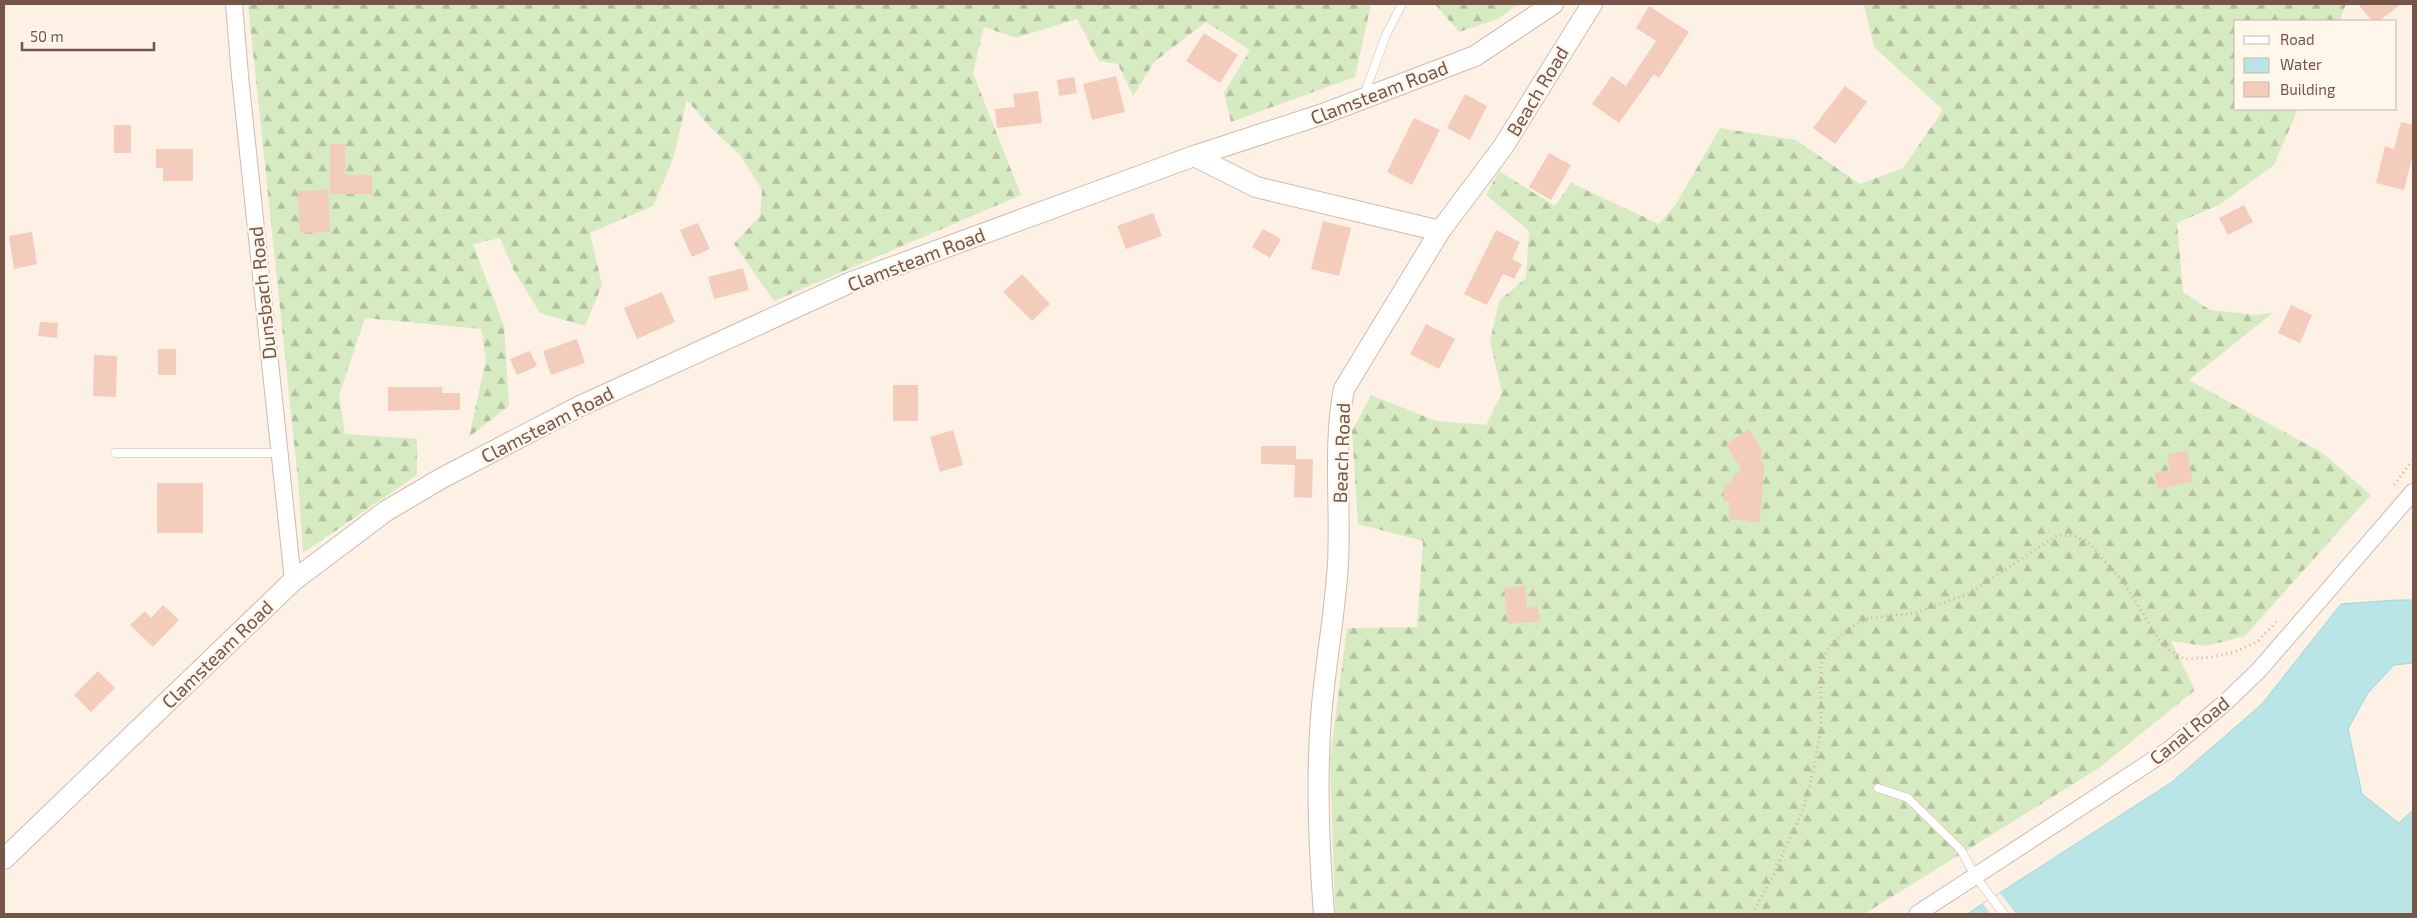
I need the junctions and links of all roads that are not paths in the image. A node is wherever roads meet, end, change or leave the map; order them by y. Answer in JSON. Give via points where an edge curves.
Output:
{"nodes":[{"id":1,"x":234,"y":4,"type":"edge"},
{"id":2,"x":1402,"y":4,"type":"edge"},
{"id":3,"x":1553,"y":4,"type":"edge"},
{"id":4,"x":1592,"y":4,"type":"edge"},
{"id":5,"x":1362,"y":99,"type":"junction"},
{"id":6,"x":1194,"y":156,"type":"junction"},
{"id":7,"x":1440,"y":231,"type":"junction"},
{"id":8,"x":279,"y":453,"type":"junction"},
{"id":9,"x":116,"y":454,"type":"dead end"},
{"id":10,"x":2413,"y":492,"type":"edge"},
{"id":11,"x":293,"y":581,"type":"junction"},
{"id":12,"x":1878,"y":788,"type":"dead end"},
{"id":13,"x":4,"y":859,"type":"edge"},
{"id":14,"x":1975,"y":876,"type":"junction"},
{"id":15,"x":1324,"y":914,"type":"edge"},
{"id":16,"x":1917,"y":914,"type":"edge"},
{"id":17,"x":2004,"y":914,"type":"edge"}],
"edges":[{"from":1,"to":8,"type":"street","name":"Dunsbach Road"},
{"from":2,"to":5,"type":"lane","via":[[1386,35]]},
{"from":3,"to":5,"type":"street","name":"Clamsteam Road","via":[[1475,56]]},
{"from":4,"to":7,"type":"street","name":"Beach Road","via":[[1503,148]]},
{"from":5,"to":6,"type":"street","name":"Clamsteam Road"},
{"from":6,"to":7,"type":"street","via":[[1256,187]]},
{"from":6,"to":11,"type":"street","name":"Clamsteam Road","via":[[849,283],[578,406],[442,478],[386,512]]},
{"from":7,"to":15,"type":"street","name":"Beach Road","via":[[1344,389],[1340,410],[1340,532],[1336,598],[1321,717],[1319,848]]},
{"from":8,"to":9,"type":"lane"},
{"from":8,"to":11,"type":"street","name":"Dunsbach Road"},
{"from":10,"to":14,"type":"street","name":"Canal Road","via":[[2260,669],[2227,701],[2170,750]]},
{"from":11,"to":13,"type":"street","name":"Clamsteam Road"},
{"from":12,"to":14,"type":"lane","via":[[1908,798],[1961,850]]},
{"from":14,"to":16,"type":"street","name":"Canal Road"},
{"from":14,"to":17,"type":"lane"}]}
